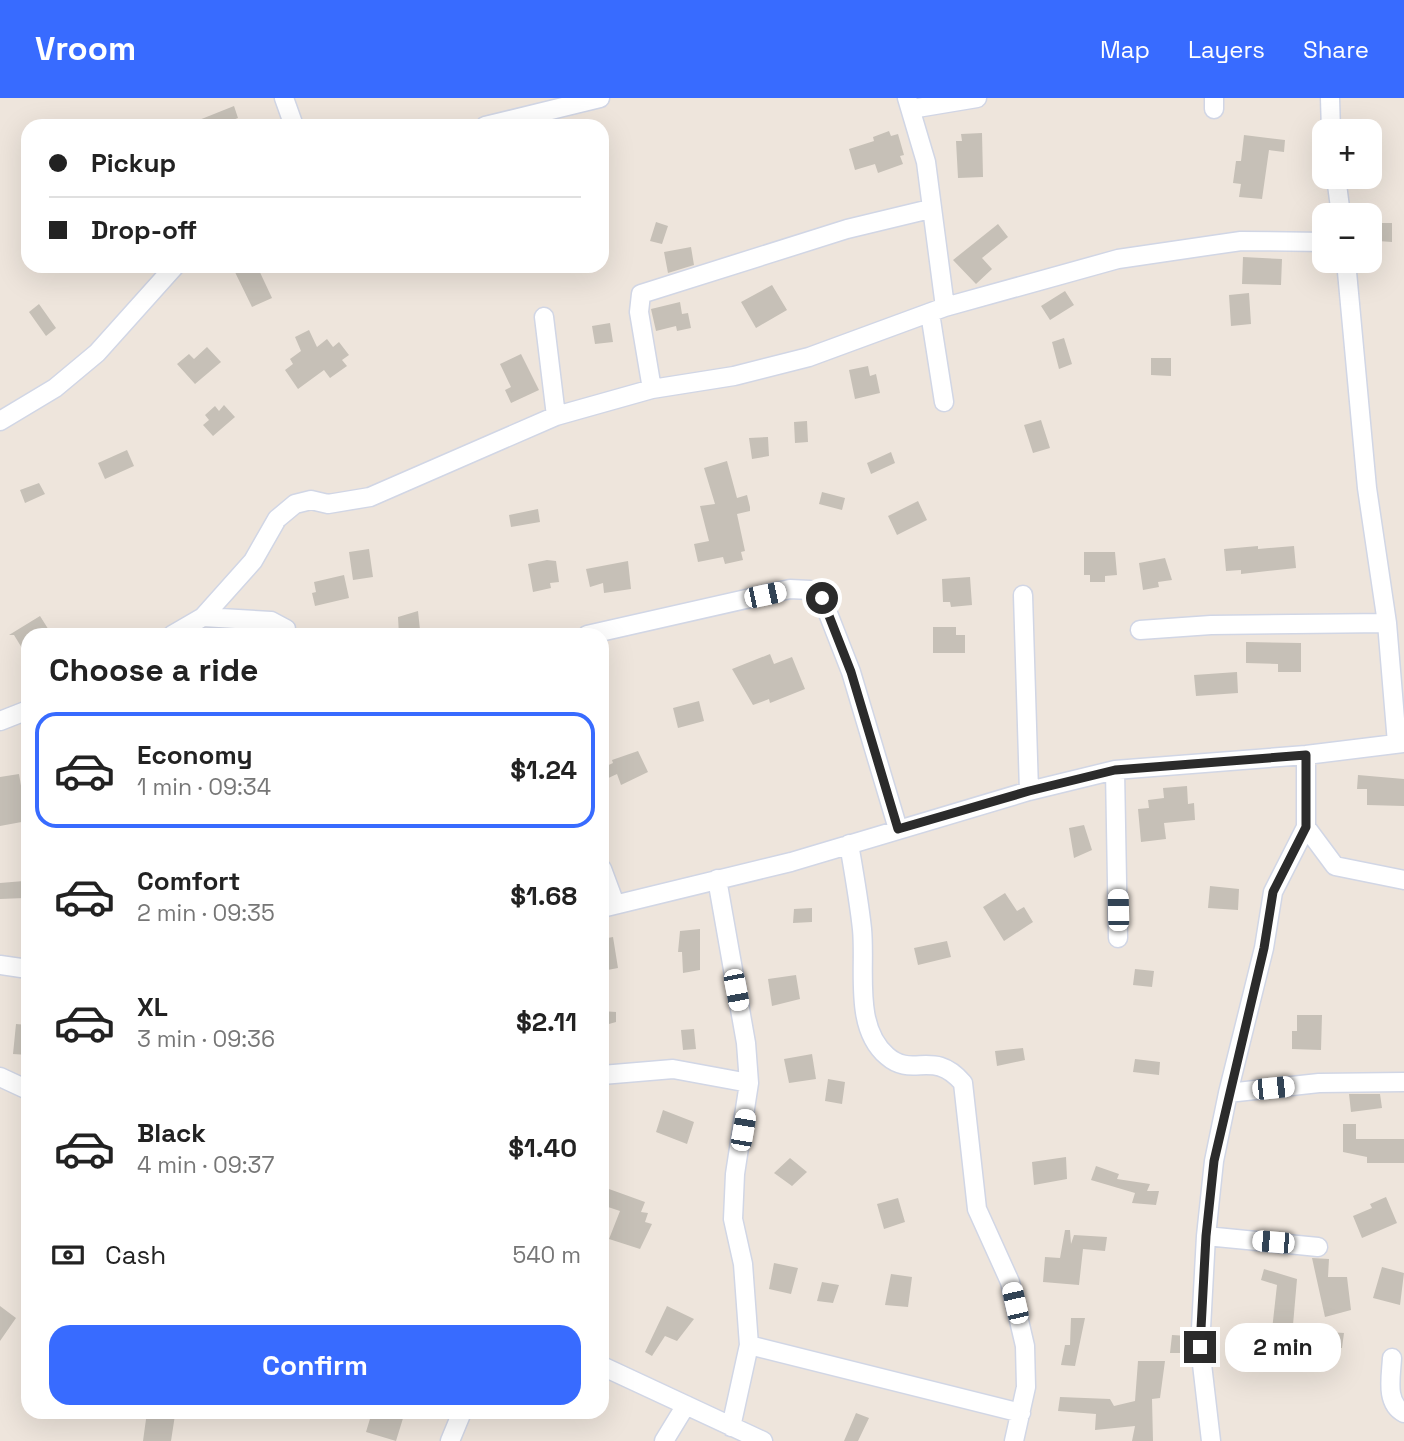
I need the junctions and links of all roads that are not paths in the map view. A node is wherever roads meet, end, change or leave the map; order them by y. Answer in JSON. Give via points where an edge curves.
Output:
{"nodes":[{"id":1,"x":284,"y":98,"type":"edge"},
{"id":2,"x":600,"y":98,"type":"edge"},
{"id":3,"x":977,"y":98,"type":"edge"},
{"id":4,"x":1330,"y":98,"type":"edge"},
{"id":5,"x":909,"y":103,"type":"edge"},
{"id":6,"x":292,"y":119,"type":"edge"},
{"id":7,"x":514,"y":119,"type":"edge"},
{"id":8,"x":1331,"y":119,"type":"edge"},
{"id":9,"x":930,"y":209,"type":"junction"},
{"id":10,"x":1312,"y":242,"type":"edge"},
{"id":11,"x":169,"y":273,"type":"edge"},
{"id":12,"x":1347,"y":273,"type":"edge"},
{"id":13,"x":937,"y":310,"type":"junction"},
{"id":14,"x":544,"y":317,"type":"dead end"},
{"id":15,"x":652,"y":389,"type":"junction"},
{"id":16,"x":944,"y":402,"type":"dead end"},
{"id":17,"x":556,"y":416,"type":"junction"},
{"id":18,"x":0,"y":421,"type":"edge"},
{"id":19,"x":1023,"y":595,"type":"dead end"},
{"id":20,"x":203,"y":617,"type":"junction"},
{"id":21,"x":1387,"y":623,"type":"junction"},
{"id":22,"x":184,"y":628,"type":"edge"},
{"id":23,"x":284,"y":628,"type":"edge"},
{"id":24,"x":609,"y":630,"type":"edge"},
{"id":25,"x":1140,"y":630,"type":"dead end"},
{"id":26,"x":21,"y":713,"type":"edge"},
{"id":27,"x":0,"y":721,"type":"edge"},
{"id":28,"x":1400,"y":743,"type":"edge"},
{"id":29,"x":1306,"y":755,"type":"junction"},
{"id":30,"x":1115,"y":770,"type":"junction"},
{"id":31,"x":1029,"y":791,"type":"junction"},
{"id":32,"x":1306,"y":827,"type":"junction"},
{"id":33,"x":898,"y":829,"type":"junction"},
{"id":34,"x":849,"y":844,"type":"junction"},
{"id":35,"x":717,"y":880,"type":"junction"},
{"id":36,"x":1404,"y":880,"type":"edge"},
{"id":37,"x":609,"y":906,"type":"edge"},
{"id":38,"x":1118,"y":937,"type":"dead end"},
{"id":39,"x":0,"y":965,"type":"edge"},
{"id":40,"x":21,"y":968,"type":"edge"},
{"id":41,"x":609,"y":1074,"type":"edge"},
{"id":42,"x":0,"y":1077,"type":"edge"},
{"id":43,"x":1404,"y":1082,"type":"edge"},
{"id":44,"x":750,"y":1083,"type":"junction"},
{"id":45,"x":21,"y":1087,"type":"edge"},
{"id":46,"x":1228,"y":1093,"type":"junction"},
{"id":47,"x":1206,"y":1236,"type":"junction"},
{"id":48,"x":1318,"y":1247,"type":"dead end"},
{"id":49,"x":749,"y":1345,"type":"junction"},
{"id":50,"x":1392,"y":1358,"type":"dead end"},
{"id":51,"x":609,"y":1369,"type":"edge"},
{"id":52,"x":686,"y":1405,"type":"junction"},
{"id":53,"x":1021,"y":1413,"type":"junction"},
{"id":54,"x":1404,"y":1413,"type":"edge"},
{"id":55,"x":459,"y":1419,"type":"edge"},
{"id":56,"x":731,"y":1427,"type":"junction"},
{"id":57,"x":450,"y":1441,"type":"edge"},
{"id":58,"x":664,"y":1441,"type":"edge"},
{"id":59,"x":763,"y":1441,"type":"edge"},
{"id":60,"x":1014,"y":1441,"type":"edge"},
{"id":61,"x":1211,"y":1441,"type":"edge"}],
"edges":[{"from":1,"to":6,"type":"street"},
{"from":2,"to":7,"type":"street"},
{"from":3,"to":5,"type":"street"},
{"from":4,"to":8,"type":"street"},
{"from":5,"to":9,"type":"street","via":[[926,162]]},
{"from":9,"to":13,"type":"street"},
{"from":9,"to":15,"type":"street","via":[[847,229],[640,294]]},
{"from":10,"to":13,"type":"street","via":[[1241,241],[1118,260]]},
{"from":11,"to":18,"type":"street","via":[[97,353],[55,388]]},
{"from":12,"to":21,"type":"street","via":[[1367,488]]},
{"from":13,"to":15,"type":"street","via":[[809,357],[734,376]]},
{"from":13,"to":16,"type":"street"},
{"from":14,"to":17,"type":"street"},
{"from":15,"to":17,"type":"street"},
{"from":17,"to":20,"type":"street","via":[[370,498],[295,504],[277,519],[253,561]]},
{"from":19,"to":31,"type":"street"},
{"from":20,"to":22,"type":"street"},
{"from":20,"to":23,"type":"street","via":[[271,621]]},
{"from":21,"to":25,"type":"street"},
{"from":21,"to":28,"type":"street"},
{"from":24,"to":33,"type":"street","via":[[790,589],[810,590],[822,598],[851,672]]},
{"from":26,"to":27,"type":"street"},
{"from":28,"to":29,"type":"street"},
{"from":29,"to":30,"type":"street"},
{"from":29,"to":32,"type":"street"},
{"from":30,"to":31,"type":"street"},
{"from":30,"to":38,"type":"street"},
{"from":31,"to":33,"type":"street"},
{"from":32,"to":36,"type":"street","via":[[1335,866]]},
{"from":32,"to":46,"type":"street","via":[[1273,892]]},
{"from":33,"to":34,"type":"street"},
{"from":34,"to":35,"type":"street"},
{"from":34,"to":53,"type":"street","via":[[862,931],[866,1016],[876,1046],[890,1059],[908,1066],[940,1064],[962,1083],[977,1209],[1010,1282],[1026,1346]]},
{"from":35,"to":37,"type":"street"},
{"from":35,"to":44,"type":"street"},
{"from":39,"to":40,"type":"street"},
{"from":41,"to":44,"type":"street","via":[[673,1069]]},
{"from":42,"to":45,"type":"street"},
{"from":43,"to":46,"type":"street","via":[[1319,1083]]},
{"from":44,"to":49,"type":"street","via":[[735,1174],[733,1219],[743,1264]]},
{"from":46,"to":47,"type":"street"},
{"from":47,"to":48,"type":"street"},
{"from":47,"to":61,"type":"street","via":[[1200,1347]]},
{"from":49,"to":53,"type":"street"},
{"from":49,"to":56,"type":"street"},
{"from":50,"to":54,"type":"street","via":[[1391,1398]]},
{"from":51,"to":52,"type":"street"},
{"from":52,"to":56,"type":"street"},
{"from":52,"to":58,"type":"street"},
{"from":53,"to":60,"type":"street"},
{"from":55,"to":57,"type":"street"},
{"from":56,"to":59,"type":"street"}]}
